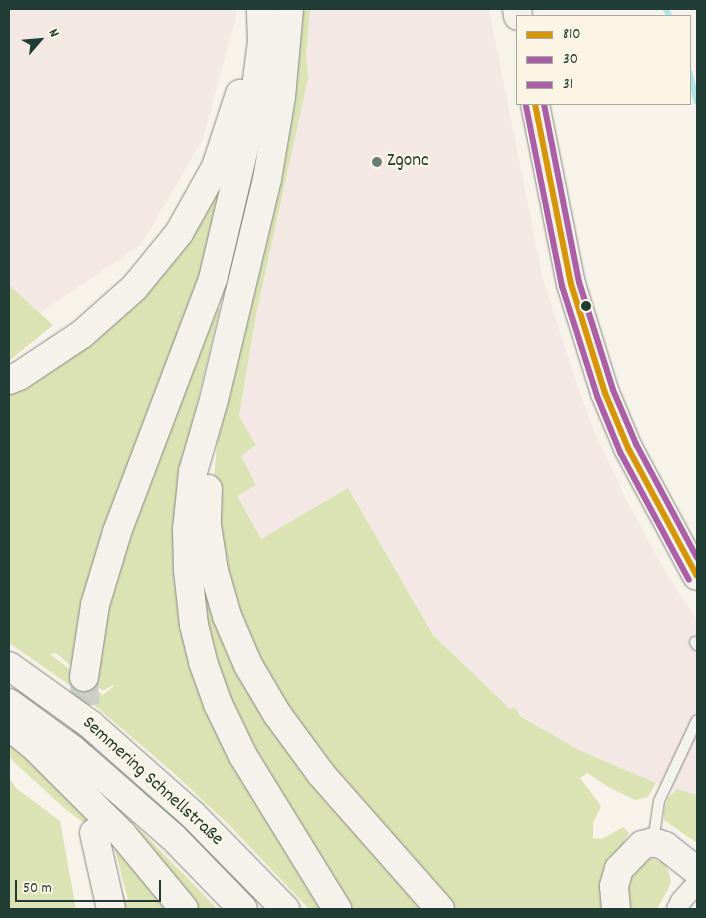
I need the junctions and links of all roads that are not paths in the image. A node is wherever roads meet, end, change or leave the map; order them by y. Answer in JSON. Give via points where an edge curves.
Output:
{"nodes":[{"id":1,"x":257,"y":9,"type":"edge"},
{"id":2,"x":261,"y":9,"type":"edge"},
{"id":3,"x":289,"y":9,"type":"edge"},
{"id":4,"x":535,"y":105,"type":"edge"},
{"id":5,"x":9,"y":380,"type":"edge"},
{"id":6,"x":214,"y":400,"type":"junction"},
{"id":7,"x":697,"y":576,"type":"edge"},
{"id":8,"x":9,"y":666,"type":"edge"},
{"id":9,"x":84,"y":677,"type":"tunnel mouth"},
{"id":10,"x":9,"y":703,"type":"edge"},
{"id":11,"x":697,"y":720,"type":"edge"},
{"id":12,"x":9,"y":726,"type":"edge"},
{"id":13,"x":94,"y":833,"type":"dead end"},
{"id":14,"x":653,"y":842,"type":"junction"},
{"id":15,"x":697,"y":871,"type":"edge"},
{"id":16,"x":697,"y":883,"type":"edge"},
{"id":17,"x":111,"y":909,"type":"edge"},
{"id":18,"x":184,"y":909,"type":"edge"},
{"id":19,"x":242,"y":909,"type":"edge"},
{"id":20,"x":285,"y":909,"type":"edge"},
{"id":21,"x":337,"y":909,"type":"edge"},
{"id":22,"x":440,"y":909,"type":"edge"},
{"id":23,"x":616,"y":909,"type":"edge"},
{"id":24,"x":677,"y":909,"type":"edge"}],
"edges":[{"from":1,"to":5,"type":"main road","via":[[238,106],[216,167],[179,233],[134,288],[82,334]]},
{"from":2,"to":9,"type":"main road","via":[[262,42],[253,110],[213,279],[117,532],[95,605]]},
{"from":3,"to":6,"type":"main road","via":[[281,97],[267,179]]},
{"from":4,"to":7,"type":"main road","via":[[571,284],[605,393],[628,448]]},
{"from":6,"to":21,"type":"main road","via":[[193,472],[188,570],[194,625],[218,704],[243,756]]},
{"from":6,"to":22,"type":"main road","via":[[207,525],[214,571],[227,616],[248,664],[277,714],[322,774]]},
{"from":8,"to":20,"type":"main road","name":"Semmering Schnellstraße","via":[[90,725],[193,815]]},
{"from":10,"to":19,"type":"main road","name":"Semmering Schnellstraße","via":[[72,750],[173,837]]},
{"from":11,"to":14,"type":"lane","via":[[659,801]]},
{"from":12,"to":18,"type":"main road","via":[[122,834]]},
{"from":13,"to":17,"type":"main road"},
{"from":14,"to":15,"type":"main road","via":[[665,846]]},
{"from":14,"to":23,"type":"main road","via":[[642,845],[619,869],[614,886]]},
{"from":16,"to":24,"type":"street"}]}
